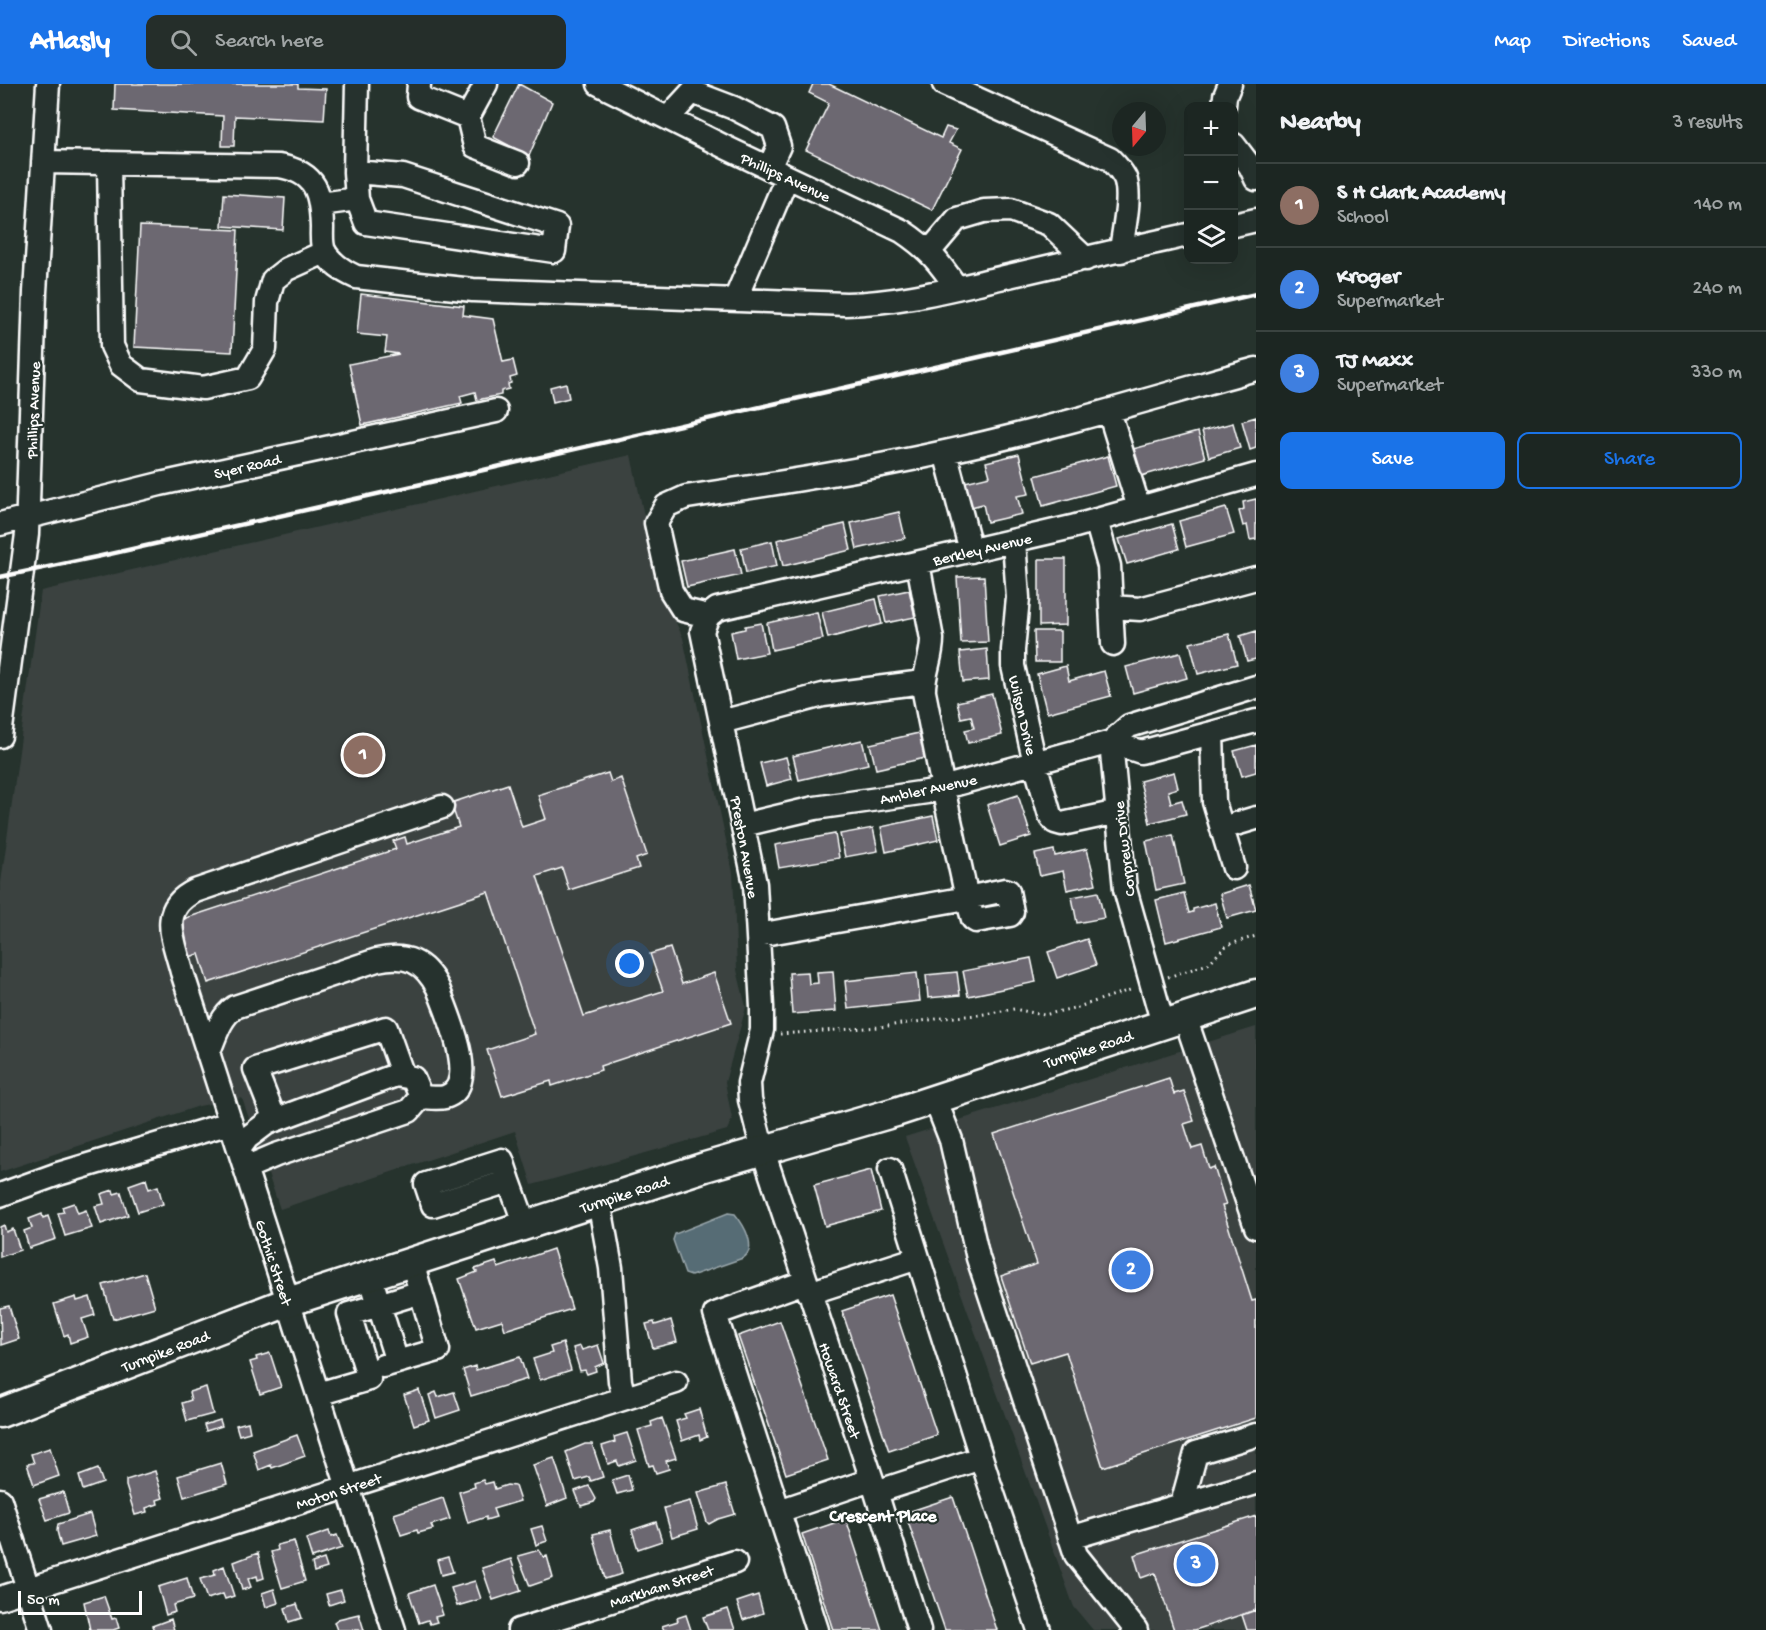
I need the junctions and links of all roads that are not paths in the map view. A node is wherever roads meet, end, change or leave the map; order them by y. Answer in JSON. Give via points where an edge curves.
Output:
{"nodes":[{"id":1,"x":48,"y":84,"type":"edge"},
{"id":2,"x":357,"y":84,"type":"edge"},
{"id":3,"x":419,"y":84,"type":"edge"},
{"id":4,"x":486,"y":84,"type":"edge"},
{"id":5,"x":599,"y":84,"type":"edge"},
{"id":6,"x":944,"y":84,"type":"edge"},
{"id":7,"x":1230,"y":84,"type":"edge"},
{"id":8,"x":1224,"y":102,"type":"edge"},
{"id":9,"x":468,"y":117,"type":"junction"},
{"id":10,"x":668,"y":118,"type":"junction"},
{"id":11,"x":1238,"y":152,"type":"edge"},
{"id":12,"x":43,"y":162,"type":"junction"},
{"id":13,"x":109,"y":163,"type":"junction"},
{"id":14,"x":518,"y":163,"type":"dead end"},
{"id":15,"x":355,"y":172,"type":"junction"},
{"id":16,"x":778,"y":172,"type":"junction"},
{"id":17,"x":1256,"y":179,"type":"edge"},
{"id":18,"x":357,"y":200,"type":"junction"},
{"id":19,"x":321,"y":204,"type":"junction"},
{"id":20,"x":1256,"y":220,"type":"edge"},
{"id":21,"x":1238,"y":224,"type":"edge"},
{"id":22,"x":1184,"y":236,"type":"edge"},
{"id":23,"x":1121,"y":251,"type":"junction"},
{"id":24,"x":325,"y":252,"type":"junction"},
{"id":25,"x":929,"y":252,"type":"junction"},
{"id":26,"x":1086,"y":259,"type":"junction"},
{"id":27,"x":957,"y":288,"type":"junction"},
{"id":28,"x":735,"y":300,"type":"junction"},
{"id":29,"x":1256,"y":369,"type":"edge"},
{"id":30,"x":496,"y":411,"type":"dead end"},
{"id":31,"x":1109,"y":411,"type":"junction"},
{"id":32,"x":945,"y":452,"type":"junction"},
{"id":33,"x":1256,"y":475,"type":"edge"},
{"id":34,"x":1139,"y":508,"type":"junction"},
{"id":35,"x":28,"y":517,"type":"junction"},
{"id":36,"x":1096,"y":520,"type":"junction"},
{"id":37,"x":0,"y":524,"type":"edge"},
{"id":38,"x":1014,"y":540,"type":"junction"},
{"id":39,"x":971,"y":550,"type":"junction"},
{"id":40,"x":918,"y":563,"type":"junction"},
{"id":41,"x":1256,"y":578,"type":"edge"},
{"id":42,"x":1111,"y":607,"type":"junction"},
{"id":43,"x":708,"y":616,"type":"junction"},
{"id":44,"x":1113,"y":644,"type":"dead end"},
{"id":45,"x":923,"y":682,"type":"junction"},
{"id":46,"x":1256,"y":687,"type":"edge"},
{"id":47,"x":3,"y":695,"type":"edge"},
{"id":48,"x":1256,"y":721,"type":"edge"},
{"id":49,"x":721,"y":722,"type":"junction"},
{"id":50,"x":1212,"y":733,"type":"junction"},
{"id":51,"x":0,"y":735,"type":"edge"},
{"id":52,"x":1111,"y":742,"type":"junction"},
{"id":53,"x":1035,"y":763,"type":"junction"},
{"id":54,"x":942,"y":788,"type":"junction"},
{"id":55,"x":442,"y":807,"type":"dead end"},
{"id":56,"x":1118,"y":812,"type":"junction"},
{"id":57,"x":1256,"y":818,"type":"edge"},
{"id":58,"x":743,"y":825,"type":"junction"},
{"id":59,"x":1222,"y":828,"type":"junction"},
{"id":60,"x":1234,"y":868,"type":"dead end"},
{"id":61,"x":758,"y":934,"type":"junction"},
{"id":62,"x":1256,"y":994,"type":"edge"},
{"id":63,"x":1174,"y":1020,"type":"junction"},
{"id":64,"x":208,"y":1054,"type":"junction"},
{"id":65,"x":402,"y":1076,"type":"junction"},
{"id":66,"x":421,"y":1097,"type":"junction"},
{"id":67,"x":935,"y":1099,"type":"junction"},
{"id":68,"x":275,"y":1120,"type":"junction"},
{"id":69,"x":230,"y":1123,"type":"junction"},
{"id":70,"x":763,"y":1151,"type":"junction"},
{"id":71,"x":242,"y":1158,"type":"junction"},
{"id":72,"x":890,"y":1169,"type":"dead end"},
{"id":73,"x":509,"y":1181,"type":"dead end"},
{"id":74,"x":0,"y":1196,"type":"edge"},
{"id":75,"x":599,"y":1201,"type":"junction"},
{"id":76,"x":525,"y":1225,"type":"junction"},
{"id":77,"x":1256,"y":1227,"type":"edge"},
{"id":78,"x":918,"y":1258,"type":"junction"},
{"id":79,"x":412,"y":1262,"type":"junction"},
{"id":80,"x":370,"y":1275,"type":"junction"},
{"id":81,"x":807,"y":1287,"type":"junction"},
{"id":82,"x":421,"y":1292,"type":"junction"},
{"id":83,"x":288,"y":1302,"type":"junction"},
{"id":84,"x":379,"y":1305,"type":"junction"},
{"id":85,"x":397,"y":1362,"type":"junction"},
{"id":86,"x":367,"y":1371,"type":"junction"},
{"id":87,"x":676,"y":1382,"type":"dead end"},
{"id":88,"x":318,"y":1394,"type":"junction"},
{"id":89,"x":624,"y":1398,"type":"junction"},
{"id":90,"x":0,"y":1413,"type":"edge"},
{"id":91,"x":1256,"y":1435,"type":"edge"},
{"id":92,"x":981,"y":1458,"type":"junction"},
{"id":93,"x":1256,"y":1483,"type":"edge"},
{"id":94,"x":348,"y":1486,"type":"junction"},
{"id":95,"x":874,"y":1486,"type":"junction"},
{"id":96,"x":0,"y":1500,"type":"edge"},
{"id":97,"x":1182,"y":1504,"type":"junction"},
{"id":98,"x":779,"y":1511,"type":"junction"},
{"id":99,"x":1070,"y":1538,"type":"junction"},
{"id":100,"x":735,"y":1562,"type":"dead end"},
{"id":101,"x":28,"y":1589,"type":"junction"},
{"id":102,"x":0,"y":1598,"type":"edge"},
{"id":103,"x":41,"y":1630,"type":"edge"},
{"id":104,"x":394,"y":1630,"type":"edge"},
{"id":105,"x":519,"y":1630,"type":"edge"},
{"id":106,"x":817,"y":1630,"type":"edge"},
{"id":107,"x":919,"y":1630,"type":"edge"},
{"id":108,"x":1039,"y":1630,"type":"edge"},
{"id":109,"x":1136,"y":1630,"type":"edge"}],
"edges":[{"from":1,"to":12,"type":"street","name":"Phillips Avenue"},
{"from":2,"to":15,"type":"street"},
{"from":3,"to":9,"type":"street","via":[[418,97]]},
{"from":4,"to":9,"type":"street"},
{"from":5,"to":10,"type":"street","name":"Phillips Avenue"},
{"from":6,"to":23,"type":"street","via":[[1110,159],[1119,168],[1128,193]]},
{"from":7,"to":8,"type":"street"},
{"from":9,"to":14,"type":"street","via":[[475,146]]},
{"from":10,"to":16,"type":"street","name":"Phillips Avenue"},
{"from":10,"to":16,"type":"street","via":[[692,92],[734,108],[773,128],[779,146]]},
{"from":11,"to":17,"type":"street"},
{"from":12,"to":13,"type":"street"},
{"from":12,"to":35,"type":"street","name":"Phillips Avenue"},
{"from":13,"to":19,"type":"street","via":[[289,168],[311,182]]},
{"from":13,"to":24,"type":"street","via":[[112,346],[122,365],[141,380],[203,388],[248,378],[265,349],[267,302],[273,280],[287,269]]},
{"from":15,"to":18,"type":"street"},
{"from":15,"to":18,"type":"street","via":[[403,176],[557,226],[554,251],[366,223]]},
{"from":16,"to":25,"type":"street","name":"Phillips Avenue","via":[[902,231]]},
{"from":16,"to":28,"type":"street"},
{"from":18,"to":19,"type":"street"},
{"from":19,"to":24,"type":"street"},
{"from":20,"to":21,"type":"street"},
{"from":22,"to":23,"type":"street"},
{"from":23,"to":26,"type":"street"},
{"from":24,"to":28,"type":"street","via":[[344,272],[356,277],[485,290]]},
{"from":25,"to":26,"type":"street","via":[[957,219],[984,211],[1011,210],[1048,224]]},
{"from":25,"to":27,"type":"street","name":"Phillips Avenue"},
{"from":26,"to":27,"type":"street"},
{"from":27,"to":28,"type":"street","via":[[873,304]]},
{"from":29,"to":31,"type":"street"},
{"from":30,"to":35,"type":"street","name":"Syer Road"},
{"from":31,"to":32,"type":"street"},
{"from":31,"to":34,"type":"street"},
{"from":32,"to":39,"type":"street"},
{"from":32,"to":43,"type":"street","via":[[842,473],[686,497],[666,506],[656,523],[671,591],[683,610]]},
{"from":33,"to":34,"type":"street","name":"Berkley Avenue"},
{"from":34,"to":36,"type":"street","name":"Berkley Avenue"},
{"from":35,"to":37,"type":"street","name":"Syer Road"},
{"from":35,"to":47,"type":"street","name":"Phillips Avenue"},
{"from":36,"to":38,"type":"street","name":"Berkley Avenue"},
{"from":36,"to":42,"type":"street","via":[[1109,566]]},
{"from":38,"to":39,"type":"street","name":"Berkley Avenue"},
{"from":38,"to":53,"type":"street","name":"Wilson Drive","via":[[1018,598],[1013,666]]},
{"from":39,"to":40,"type":"street","name":"Berkley Avenue"},
{"from":40,"to":43,"type":"street","name":"Berkley Avenue","via":[[717,609]]},
{"from":40,"to":45,"type":"street","via":[[932,639]]},
{"from":41,"to":42,"type":"street","via":[[1140,609]]},
{"from":42,"to":44,"type":"street"},
{"from":43,"to":49,"type":"street","name":"Preston Avenue","via":[[702,631]]},
{"from":45,"to":49,"type":"street","via":[[823,695]]},
{"from":45,"to":54,"type":"street"},
{"from":46,"to":52,"type":"street","name":"Ambler Avenue","via":[[1129,726]]},
{"from":47,"to":51,"type":"street","name":"Phillips Avenue"},
{"from":48,"to":50,"type":"street"},
{"from":49,"to":58,"type":"street","name":"Preston Avenue"},
{"from":50,"to":52,"type":"street","via":[[1141,752]]},
{"from":50,"to":59,"type":"street","via":[[1214,802]]},
{"from":52,"to":53,"type":"street","name":"Ambler Avenue"},
{"from":52,"to":56,"type":"street","name":"Corprew Drive"},
{"from":53,"to":54,"type":"street","name":"Ambler Avenue"},
{"from":53,"to":56,"type":"street","name":"Wilson Drive","via":[[1055,822],[1062,824]]},
{"from":54,"to":58,"type":"street","name":"Ambler Avenue","via":[[816,808]]},
{"from":54,"to":61,"type":"street","via":[[967,898]]},
{"from":55,"to":64,"type":"street","name":"Gothic Street","via":[[184,896],[172,914],[171,926]]},
{"from":56,"to":63,"type":"street","name":"Corprew Drive","via":[[1125,889]]},
{"from":57,"to":59,"type":"street"},
{"from":58,"to":61,"type":"street","name":"Preston Avenue","via":[[755,884]]},
{"from":59,"to":60,"type":"street"},
{"from":61,"to":70,"type":"street","name":"Preston Avenue","via":[[762,1030],[749,1083]]},
{"from":62,"to":63,"type":"main road","name":"Turnpike Road"},
{"from":63,"to":67,"type":"main road","name":"Turnpike Road"},
{"from":63,"to":77,"type":"street","name":"Corprew Drive"},
{"from":64,"to":66,"type":"street","via":[[223,1019],[235,1007],[377,960],[407,958],[433,978],[462,1060],[460,1080],[453,1093],[442,1098]]},
{"from":64,"to":69,"type":"street","name":"Gothic Street"},
{"from":65,"to":66,"type":"street","via":[[413,1077]]},
{"from":65,"to":68,"type":"street"},
{"from":65,"to":68,"type":"street","via":[[386,1028],[255,1069]]},
{"from":66,"to":71,"type":"street","via":[[409,1111],[276,1155]]},
{"from":67,"to":70,"type":"main road","name":"Turnpike Road"},
{"from":67,"to":99,"type":"street","via":[[951,1140],[978,1258]]},
{"from":68,"to":71,"type":"street","via":[[247,1138]]},
{"from":69,"to":71,"type":"street","name":"Gothic Street"},
{"from":69,"to":74,"type":"street","via":[[58,1174]]},
{"from":70,"to":75,"type":"main road","name":"Turnpike Road"},
{"from":70,"to":81,"type":"street","name":"Howard Street"},
{"from":71,"to":83,"type":"street","name":"Gothic Street"},
{"from":72,"to":78,"type":"street"},
{"from":73,"to":76,"type":"street"},
{"from":75,"to":76,"type":"main road","name":"Turnpike Road"},
{"from":75,"to":89,"type":"street","via":[[611,1268]]},
{"from":76,"to":79,"type":"main road","name":"Turnpike Road"},
{"from":78,"to":81,"type":"street"},
{"from":78,"to":92,"type":"street"},
{"from":79,"to":80,"type":"main road","name":"Turnpike Road"},
{"from":79,"to":82,"type":"street"},
{"from":80,"to":83,"type":"main road","name":"Turnpike Road"},
{"from":80,"to":84,"type":"street"},
{"from":81,"to":95,"type":"street","name":"Howard Street"},
{"from":81,"to":98,"type":"street","via":[[715,1314]]},
{"from":82,"to":84,"type":"street"},
{"from":82,"to":85,"type":"street","via":[[438,1350]]},
{"from":83,"to":88,"type":"street","name":"Gothic Street"},
{"from":83,"to":90,"type":"main road","name":"Turnpike Road"},
{"from":84,"to":85,"type":"street"},
{"from":84,"to":86,"type":"street","via":[[349,1314]]},
{"from":85,"to":86,"type":"street"},
{"from":86,"to":88,"type":"street","via":[[369,1379]]},
{"from":87,"to":89,"type":"street","name":"Moton Street"},
{"from":88,"to":94,"type":"street","name":"Gothic Street"},
{"from":89,"to":94,"type":"street","name":"Moton Street"},
{"from":91,"to":97,"type":"street","via":[[1196,1453]]},
{"from":92,"to":95,"type":"street"},
{"from":92,"to":108,"type":"street"},
{"from":93,"to":97,"type":"street"},
{"from":94,"to":101,"type":"street","name":"Moton Street"},
{"from":94,"to":104,"type":"street","name":"Gothic Street"},
{"from":95,"to":98,"type":"street"},
{"from":95,"to":107,"type":"street","name":"Howard Street"},
{"from":96,"to":101,"type":"street"},
{"from":97,"to":99,"type":"street"},
{"from":98,"to":106,"type":"street"},
{"from":99,"to":109,"type":"street","via":[[1076,1556]]},
{"from":100,"to":105,"type":"street","name":"Markham Street"},
{"from":101,"to":102,"type":"street","name":"Moton Street"},
{"from":101,"to":103,"type":"street"}]}
